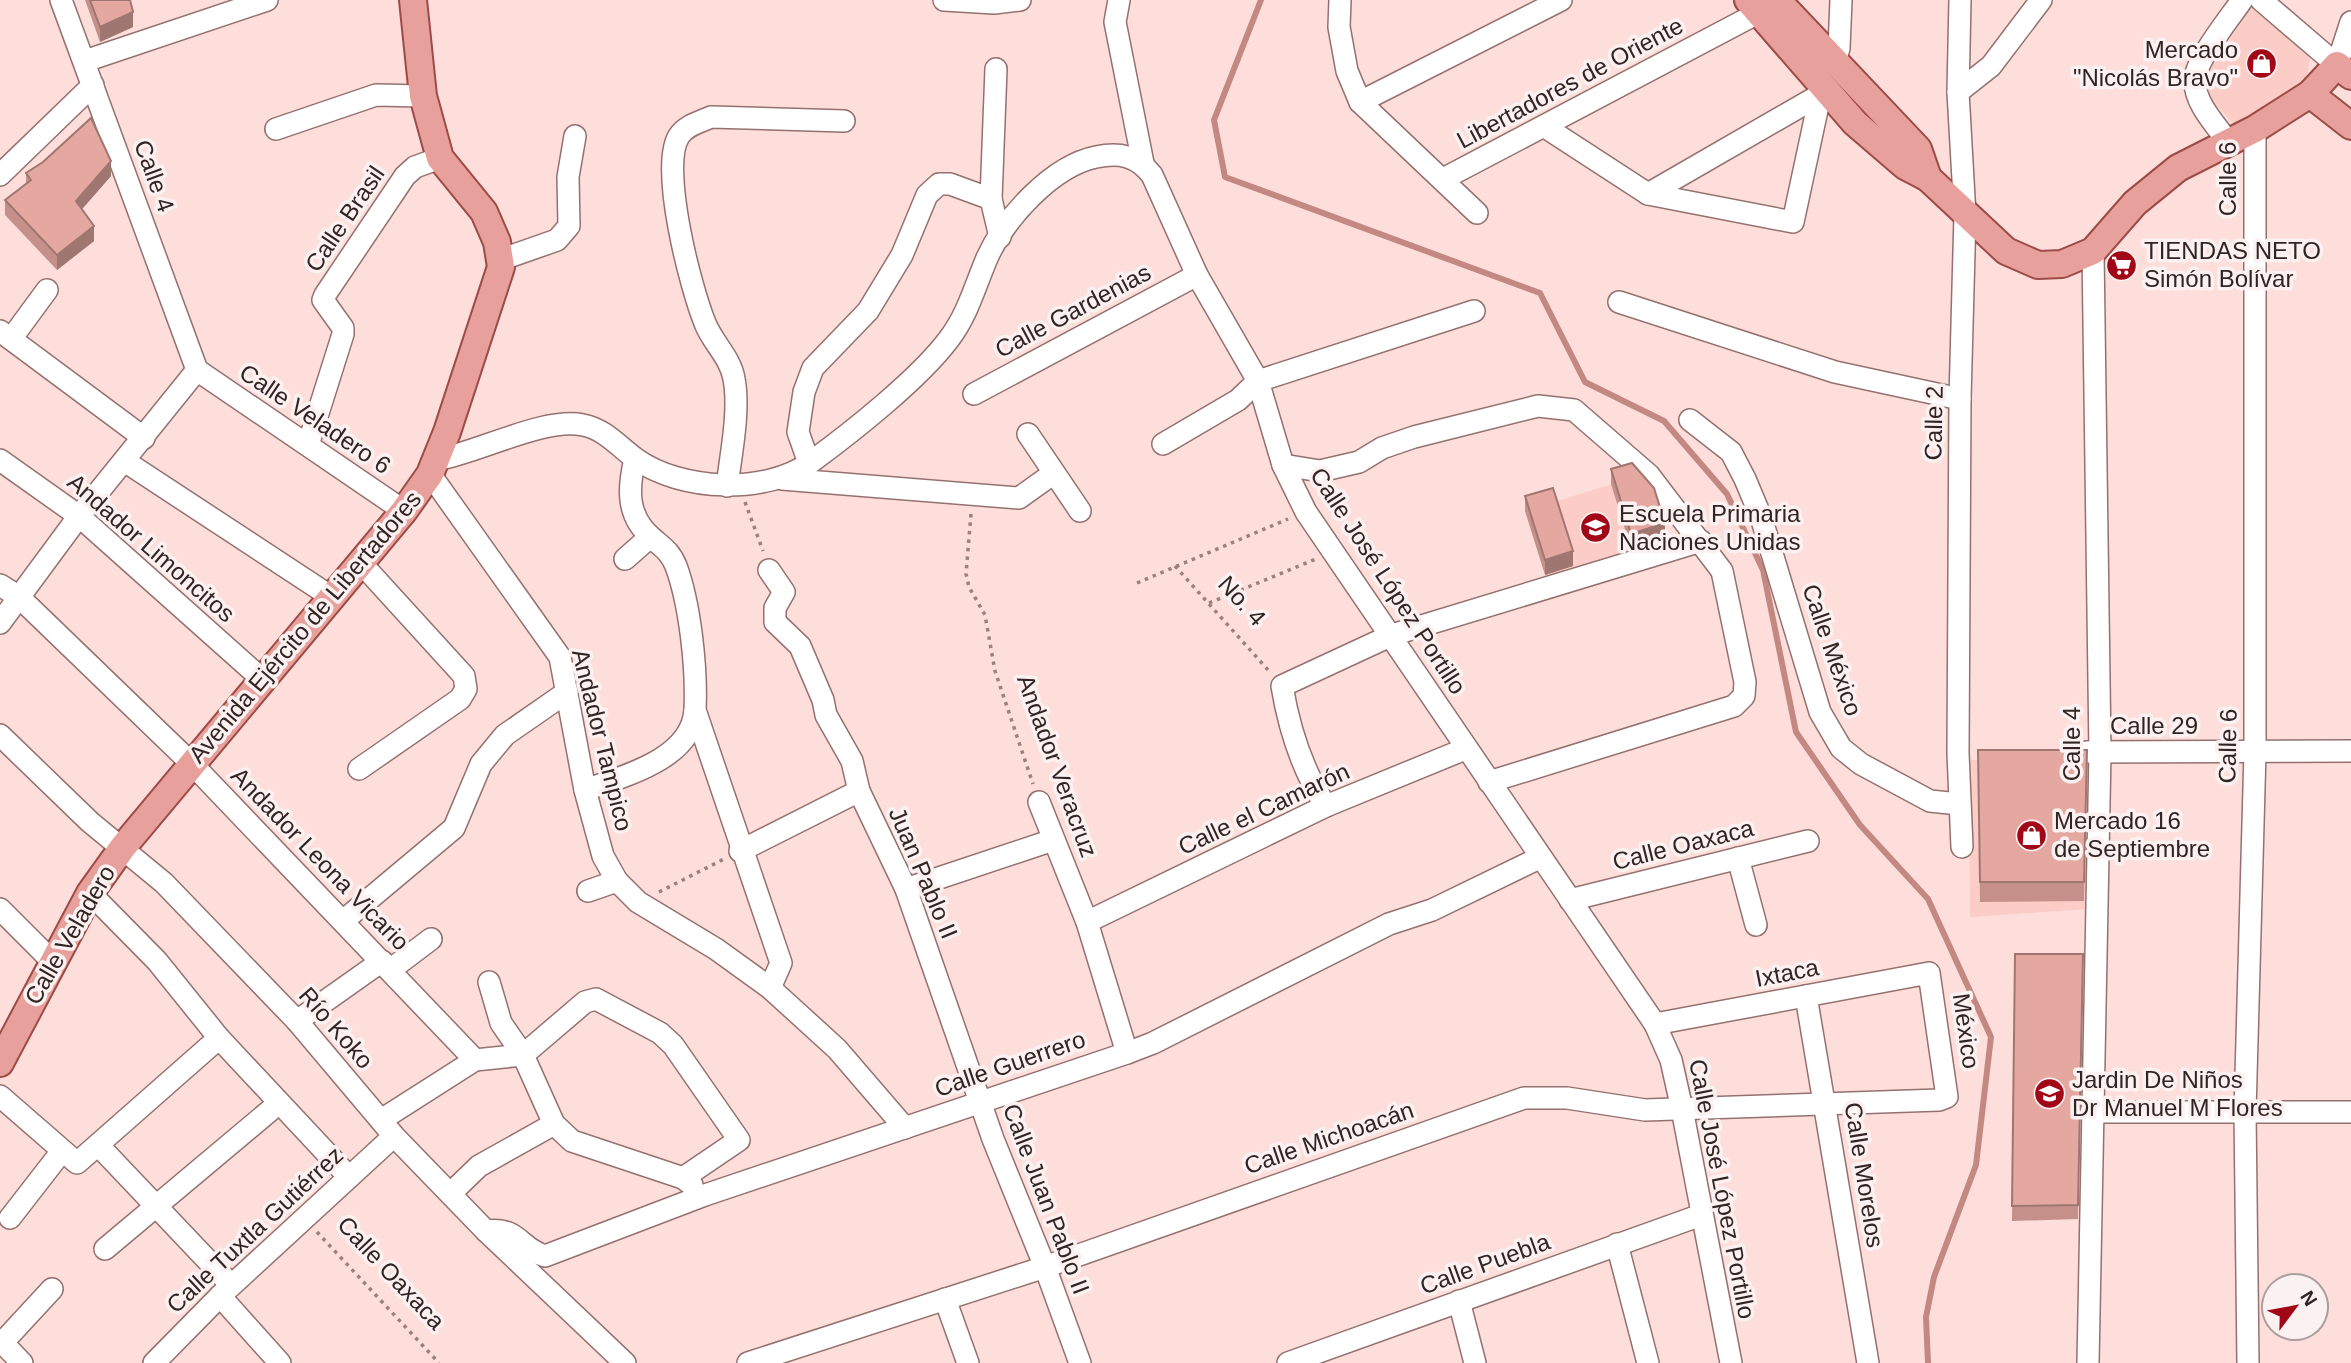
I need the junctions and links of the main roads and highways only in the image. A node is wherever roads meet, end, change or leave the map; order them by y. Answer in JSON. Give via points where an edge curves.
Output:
{"nodes":[{"id":1,"x":413,"y":0,"type":"edge"},
{"id":2,"x":1761,"y":4,"type":"edge"},
{"id":3,"x":2344,"y":70,"type":"edge"},
{"id":4,"x":2311,"y":94,"type":"junction"},
{"id":5,"x":2351,"y":126,"type":"edge"},
{"id":6,"x":1928,"y":178,"type":"junction"},
{"id":7,"x":123,"y":847,"type":"joint"},
{"id":8,"x":1,"y":1059,"type":"edge"}],
"edges":[{"from":1,"to":7,"type":"main road","name":"Avenida Ejército de Libertadores","via":[[423,96],[440,158],[484,212],[497,242],[501,267],[494,292],[433,467],[404,511]]},
{"from":2,"to":6,"type":"main road","via":[[1823,93],[1895,158]]},
{"from":2,"to":6,"type":"main road","via":[[1835,63],[1918,149]]},
{"from":3,"to":4,"type":"main road"},
{"from":4,"to":5,"type":"main road"},
{"from":4,"to":6,"type":"main road","via":[[2170,175],[2135,203],[2093,251],[2062,264],[2038,264],[2006,251]]},
{"from":7,"to":8,"type":"main road","name":"Calle Veladero","via":[[90,892]]}]}
